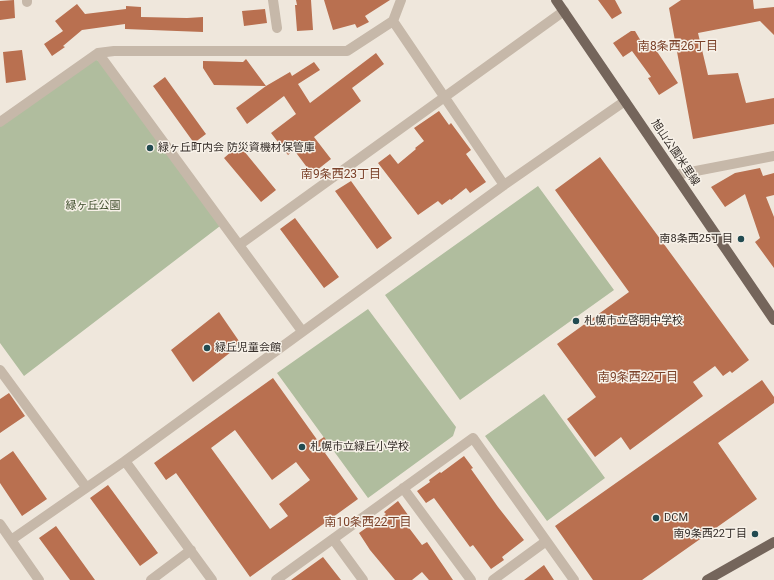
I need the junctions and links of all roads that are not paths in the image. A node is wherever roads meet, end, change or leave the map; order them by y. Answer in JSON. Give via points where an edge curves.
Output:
{"nodes":[{"id":1,"x":273,"y":0,"type":"edge"},
{"id":2,"x":391,"y":0,"type":"edge"},
{"id":3,"x":556,"y":0,"type":"edge"},
{"id":4,"x":399,"y":5,"type":"edge"},
{"id":5,"x":564,"y":11,"type":"junction"},
{"id":6,"x":393,"y":21,"type":"junction"},
{"id":7,"x":277,"y":28,"type":"dead end"},
{"id":8,"x":98,"y":52,"type":"junction"},
{"id":9,"x":444,"y":97,"type":"junction"},
{"id":10,"x":625,"y":101,"type":"junction"},
{"id":11,"x":0,"y":122,"type":"edge"},
{"id":12,"x":774,"y":156,"type":"edge"},
{"id":13,"x":675,"y":175,"type":"junction"},
{"id":14,"x":504,"y":185,"type":"junction"},
{"id":15,"x":239,"y":245,"type":"junction"},
{"id":16,"x":774,"y":320,"type":"edge"},
{"id":17,"x":302,"y":331,"type":"junction"},
{"id":18,"x":0,"y":370,"type":"edge"},
{"id":19,"x":124,"y":461,"type":"junction"},
{"id":20,"x":86,"y":487,"type":"junction"},
{"id":21,"x":403,"y":488,"type":"junction"},
{"id":22,"x":0,"y":524,"type":"edge"},
{"id":23,"x":333,"y":539,"type":"junction"},
{"id":24,"x":12,"y":540,"type":"junction"},
{"id":25,"x":545,"y":542,"type":"junction"},
{"id":26,"x":774,"y":542,"type":"edge"},
{"id":27,"x":191,"y":550,"type":"junction"},
{"id":28,"x":39,"y":580,"type":"edge"},
{"id":29,"x":151,"y":580,"type":"edge"},
{"id":30,"x":212,"y":580,"type":"edge"},
{"id":31,"x":276,"y":580,"type":"edge"},
{"id":32,"x":363,"y":580,"type":"edge"},
{"id":33,"x":471,"y":580,"type":"edge"},
{"id":34,"x":493,"y":580,"type":"edge"},
{"id":35,"x":574,"y":580,"type":"edge"},
{"id":36,"x":707,"y":580,"type":"edge"}],
"edges":[{"from":1,"to":7,"type":"street"},
{"from":2,"to":4,"type":"street"},
{"from":3,"to":5,"type":"main road","name":"旭山公園米里線"},
{"from":4,"to":6,"type":"street"},
{"from":5,"to":9,"type":"street"},
{"from":5,"to":10,"type":"main road","name":"旭山公園米里線"},
{"from":6,"to":8,"type":"street","via":[[347,52]]},
{"from":6,"to":9,"type":"street"},
{"from":8,"to":11,"type":"street"},
{"from":8,"to":15,"type":"street"},
{"from":9,"to":14,"type":"street"},
{"from":9,"to":15,"type":"street"},
{"from":10,"to":13,"type":"main road","name":"旭山公園米里線"},
{"from":10,"to":14,"type":"street"},
{"from":12,"to":13,"type":"street"},
{"from":13,"to":16,"type":"main road","name":"旭山公園米里線"},
{"from":14,"to":17,"type":"street"},
{"from":15,"to":17,"type":"street"},
{"from":17,"to":19,"type":"street"},
{"from":18,"to":20,"type":"street"},
{"from":19,"to":20,"type":"street"},
{"from":19,"to":27,"type":"street"},
{"from":20,"to":24,"type":"street"},
{"from":21,"to":23,"type":"street"},
{"from":21,"to":25,"type":"street","via":[[473,438]]},
{"from":21,"to":33,"type":"street"},
{"from":22,"to":24,"type":"street"},
{"from":23,"to":31,"type":"street"},
{"from":23,"to":32,"type":"street"},
{"from":24,"to":28,"type":"street"},
{"from":25,"to":34,"type":"street"},
{"from":25,"to":35,"type":"street"},
{"from":26,"to":36,"type":"main road"},
{"from":27,"to":29,"type":"street"},
{"from":27,"to":30,"type":"street"}]}
